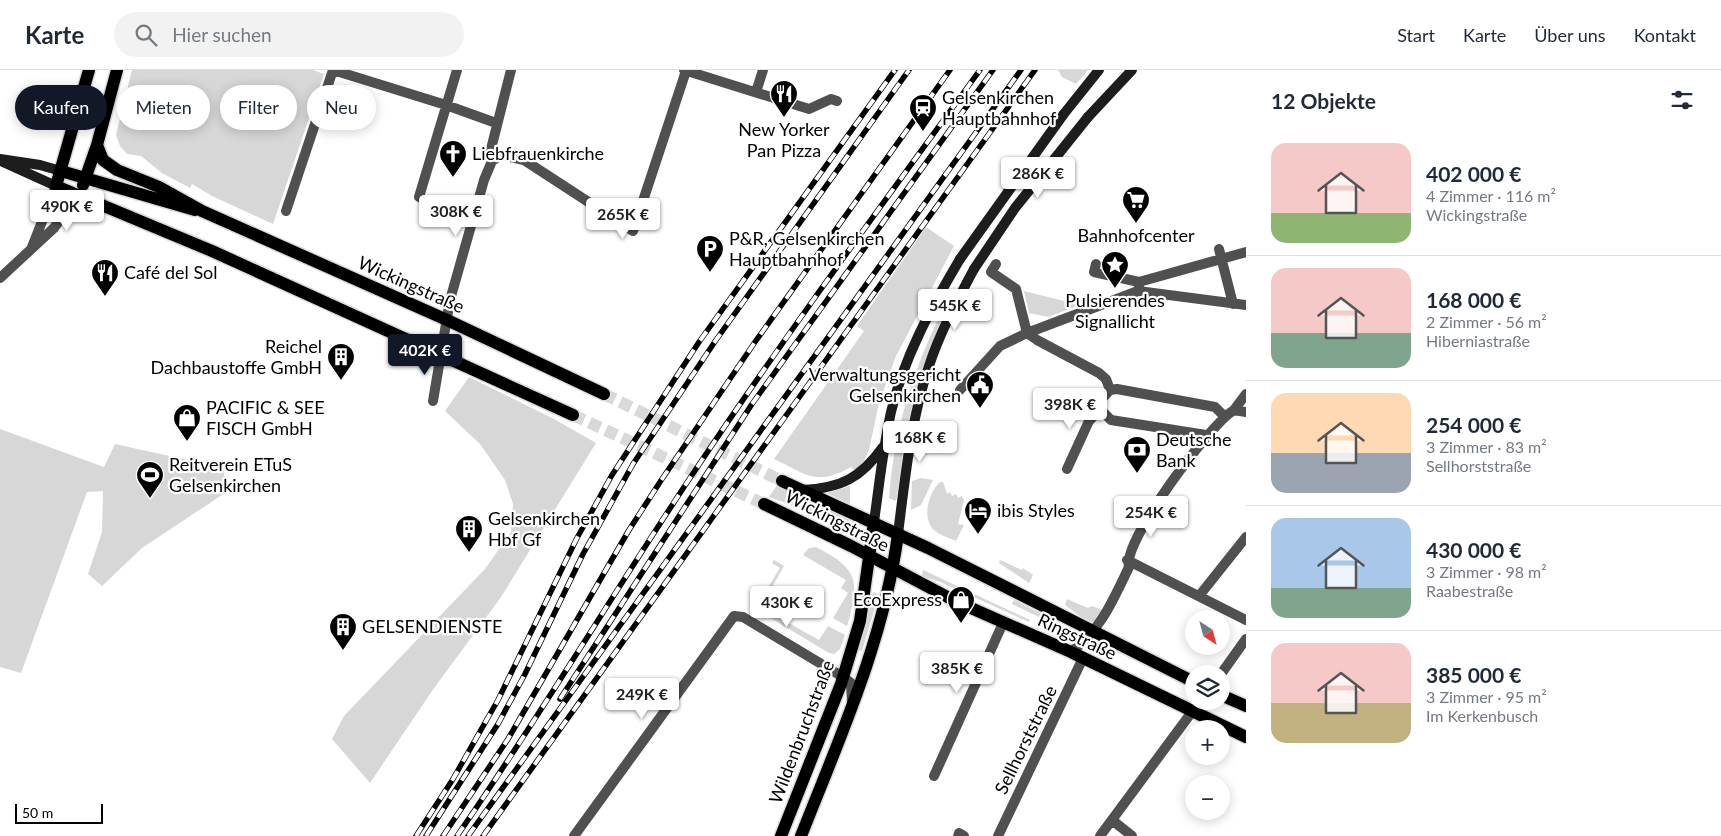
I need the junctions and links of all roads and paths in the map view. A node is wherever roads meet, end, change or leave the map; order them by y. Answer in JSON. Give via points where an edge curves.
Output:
{"nodes":[{"id":1,"x":89,"y":70,"type":"edge"},
{"id":2,"x":117,"y":70,"type":"edge"},
{"id":3,"x":333,"y":70,"type":"edge"},
{"id":4,"x":457,"y":70,"type":"edge"},
{"id":5,"x":511,"y":70,"type":"edge"},
{"id":6,"x":685,"y":70,"type":"edge"},
{"id":7,"x":763,"y":70,"type":"edge"},
{"id":8,"x":1100,"y":70,"type":"edge"},
{"id":9,"x":1132,"y":70,"type":"edge"},
{"id":10,"x":756,"y":92,"type":"junction"},
{"id":11,"x":837,"y":102,"type":"dead end"},
{"id":12,"x":446,"y":105,"type":"junction"},
{"id":13,"x":496,"y":123,"type":"junction"},
{"id":14,"x":97,"y":145,"type":"junction"},
{"id":15,"x":0,"y":160,"type":"edge"},
{"id":16,"x":492,"y":161,"type":"junction"},
{"id":17,"x":61,"y":171,"type":"junction"},
{"id":18,"x":86,"y":179,"type":"junction"},
{"id":19,"x":56,"y":186,"type":"junction"},
{"id":20,"x":79,"y":194,"type":"junction"},
{"id":21,"x":420,"y":197,"type":"dead end"},
{"id":22,"x":286,"y":210,"type":"dead end"},
{"id":23,"x":202,"y":211,"type":"junction"},
{"id":24,"x":31,"y":248,"type":"junction"},
{"id":25,"x":1246,"y":252,"type":"edge"},
{"id":26,"x":1220,"y":254,"type":"junction"},
{"id":27,"x":996,"y":264,"type":"dead end"},
{"id":28,"x":1096,"y":264,"type":"dead end"},
{"id":29,"x":0,"y":278,"type":"edge"},
{"id":30,"x":1139,"y":286,"type":"junction"},
{"id":31,"x":1233,"y":304,"type":"junction"},
{"id":32,"x":1246,"y":305,"type":"edge"},
{"id":33,"x":447,"y":320,"type":"junction"},
{"id":34,"x":1027,"y":332,"type":"junction"},
{"id":35,"x":442,"y":354,"type":"junction"},
{"id":36,"x":960,"y":390,"type":"dead end"},
{"id":37,"x":1110,"y":390,"type":"junction"},
{"id":38,"x":604,"y":394,"type":"tunnel mouth"},
{"id":39,"x":1246,"y":394,"type":"edge"},
{"id":40,"x":433,"y":402,"type":"dead end"},
{"id":41,"x":1100,"y":409,"type":"junction"},
{"id":42,"x":1234,"y":410,"type":"junction"},
{"id":43,"x":1246,"y":412,"type":"edge"},
{"id":44,"x":572,"y":415,"type":"tunnel mouth"},
{"id":45,"x":1224,"y":416,"type":"junction"},
{"id":46,"x":1206,"y":435,"type":"junction"},
{"id":47,"x":885,"y":444,"type":"junction"},
{"id":48,"x":1067,"y":469,"type":"dead end"},
{"id":49,"x":782,"y":481,"type":"tunnel mouth"},
{"id":50,"x":803,"y":490,"type":"junction"},
{"id":51,"x":764,"y":504,"type":"tunnel mouth"},
{"id":52,"x":874,"y":522,"type":"junction"},
{"id":53,"x":898,"y":534,"type":"junction"},
{"id":54,"x":1246,"y":537,"type":"edge"},
{"id":55,"x":870,"y":556,"type":"junction"},
{"id":56,"x":1127,"y":560,"type":"junction"},
{"id":57,"x":893,"y":569,"type":"junction"},
{"id":58,"x":1199,"y":596,"type":"junction"},
{"id":59,"x":1246,"y":620,"type":"edge"},
{"id":60,"x":1003,"y":623,"type":"junction"},
{"id":61,"x":1094,"y":632,"type":"junction"},
{"id":62,"x":1246,"y":639,"type":"edge"},
{"id":63,"x":1071,"y":652,"type":"junction"},
{"id":64,"x":1083,"y":658,"type":"junction"},
{"id":65,"x":1227,"y":665,"type":"edge"},
{"id":66,"x":843,"y":677,"type":"junction"},
{"id":67,"x":1185,"y":678,"type":"edge"},
{"id":68,"x":1230,"y":699,"type":"edge"},
{"id":69,"x":1185,"y":701,"type":"edge"},
{"id":70,"x":852,"y":705,"type":"junction"},
{"id":71,"x":1246,"y":706,"type":"edge"},
{"id":72,"x":1193,"y":710,"type":"edge"},
{"id":73,"x":1202,"y":710,"type":"edge"},
{"id":74,"x":1246,"y":737,"type":"edge"},
{"id":75,"x":934,"y":776,"type":"dead end"},
{"id":76,"x":1112,"y":820,"type":"junction"},
{"id":77,"x":574,"y":836,"type":"edge"},
{"id":78,"x":781,"y":836,"type":"edge"},
{"id":79,"x":801,"y":836,"type":"edge"},
{"id":80,"x":958,"y":836,"type":"edge"},
{"id":81,"x":964,"y":836,"type":"edge"},
{"id":82,"x":998,"y":836,"type":"edge"},
{"id":83,"x":1100,"y":836,"type":"edge"},
{"id":84,"x":1132,"y":836,"type":"edge"}],
"edges":[{"from":1,"to":17,"type":"main road"},
{"from":2,"to":14,"type":"main road"},
{"from":3,"to":12,"type":"street"},
{"from":3,"to":22,"type":"street"},
{"from":4,"to":12,"type":"street"},
{"from":5,"to":13,"type":"street"},
{"from":6,"to":10,"type":"street"},
{"from":6,"to":16,"type":"street","via":[[662,148],[632,231],[524,160],[501,155]]},
{"from":7,"to":10,"type":"street"},
{"from":8,"to":47,"type":"main road","bridge":true,"via":[[960,259],[932,307],[908,358]]},
{"from":9,"to":53,"type":"main road","bridge":true,"via":[[1088,117],[1021,200],[974,269],[944,325],[928,367],[908,460]]},
{"from":10,"to":11,"type":"street","via":[[809,109],[831,98]]},
{"from":12,"to":13,"type":"street"},
{"from":12,"to":21,"type":"street"},
{"from":13,"to":16,"type":"street","via":[[490,153]]},
{"from":14,"to":18,"type":"main road"},
{"from":14,"to":23,"type":"main road","name":"Wickingstraße","via":[[109,166],[159,187]]},
{"from":15,"to":17,"type":"main road","via":[[31,163]]},
{"from":15,"to":19,"type":"main road"},
{"from":16,"to":33,"type":"street","via":[[452,290]]},
{"from":17,"to":18,"type":"main road","name":"Wickingstraße"},
{"from":17,"to":19,"type":"main road"},
{"from":18,"to":20,"type":"main road"},
{"from":18,"to":23,"type":"main road","name":"Wickingstraße"},
{"from":19,"to":20,"type":"main road"},
{"from":19,"to":24,"type":"street"},
{"from":20,"to":24,"type":"street","via":[[54,228]]},
{"from":20,"to":35,"type":"main road"},
{"from":23,"to":33,"type":"main road","name":"Wickingstraße"},
{"from":24,"to":29,"type":"street"},
{"from":25,"to":26,"type":"street"},
{"from":26,"to":30,"type":"street"},
{"from":26,"to":31,"type":"street"},
{"from":27,"to":34,"type":"street","via":[[991,272],[1016,289]]},
{"from":28,"to":30,"type":"street","via":[[1094,272]]},
{"from":30,"to":31,"type":"street"},
{"from":30,"to":34,"type":"street"},
{"from":31,"to":32,"type":"street"},
{"from":33,"to":35,"type":"street"},
{"from":33,"to":38,"type":"main road","name":"Wickingstraße"},
{"from":34,"to":36,"type":"street","via":[[1000,346]]},
{"from":34,"to":37,"type":"street","via":[[1099,373],[1106,379]]},
{"from":35,"to":40,"type":"street"},
{"from":35,"to":44,"type":"main road"},
{"from":37,"to":41,"type":"street","via":[[1100,402]]},
{"from":37,"to":45,"type":"street","via":[[1200,403],[1215,407]]},
{"from":39,"to":42,"type":"street"},
{"from":41,"to":46,"type":"street","via":[[1111,420]]},
{"from":41,"to":48,"type":"street","via":[[1089,421]]},
{"from":42,"to":43,"type":"street"},
{"from":42,"to":45,"type":"street"},
{"from":45,"to":46,"type":"street"},
{"from":46,"to":56,"type":"street","via":[[1152,510]]},
{"from":47,"to":50,"type":"main road","via":[[871,463],[852,479],[829,488]]},
{"from":47,"to":52,"type":"main road"},
{"from":49,"to":50,"type":"main road","name":"Wickingstraße"},
{"from":50,"to":52,"type":"main road","name":"Wickingstraße"},
{"from":51,"to":55,"type":"main road","name":"Wickingstraße"},
{"from":52,"to":53,"type":"main road","name":"Wickingstraße"},
{"from":52,"to":55,"type":"main road","name":"Wildenbruchstraße"},
{"from":53,"to":57,"type":"main road","name":"Wildenbruchstraße"},
{"from":53,"to":61,"type":"main road","name":"Ringstraße"},
{"from":54,"to":58,"type":"street"},
{"from":55,"to":57,"type":"main road","name":"Wickingstraße"},
{"from":55,"to":66,"type":"main road","name":"Wildenbruchstraße","via":[[860,621]]},
{"from":56,"to":58,"type":"street"},
{"from":56,"to":61,"type":"street","via":[[1129,567],[1103,621]]},
{"from":57,"to":60,"type":"main road","name":"Ringstraße"},
{"from":57,"to":70,"type":"main road","name":"Wildenbruchstraße","via":[[868,664]]},
{"from":58,"to":59,"type":"street"},
{"from":60,"to":63,"type":"main road","name":"Ringstraße"},
{"from":60,"to":75,"type":"street"},
{"from":61,"to":63,"type":"street"},
{"from":61,"to":67,"type":"main road","name":"Ringstraße"},
{"from":62,"to":65,"type":"street"},
{"from":63,"to":64,"type":"main road","name":"Ringstraße"},
{"from":64,"to":69,"type":"main road","name":"Ringstraße"},
{"from":64,"to":82,"type":"street","name":"Sellhorststraße"},
{"from":66,"to":70,"type":"street","via":[[851,683]]},
{"from":66,"to":77,"type":"street","via":[[743,616],[734,616]]},
{"from":66,"to":78,"type":"main road","name":"Wildenbruchstraße"},
{"from":68,"to":71,"type":"main road"},
{"from":70,"to":79,"type":"main road","name":"Wildenbruchstraße"},
{"from":72,"to":76,"type":"street"},
{"from":73,"to":74,"type":"main road","name":"Ringstraße"},
{"from":76,"to":83,"type":"street"},
{"from":76,"to":84,"type":"street"},
{"from":80,"to":81,"type":"street","via":[[959,833]]}]}
